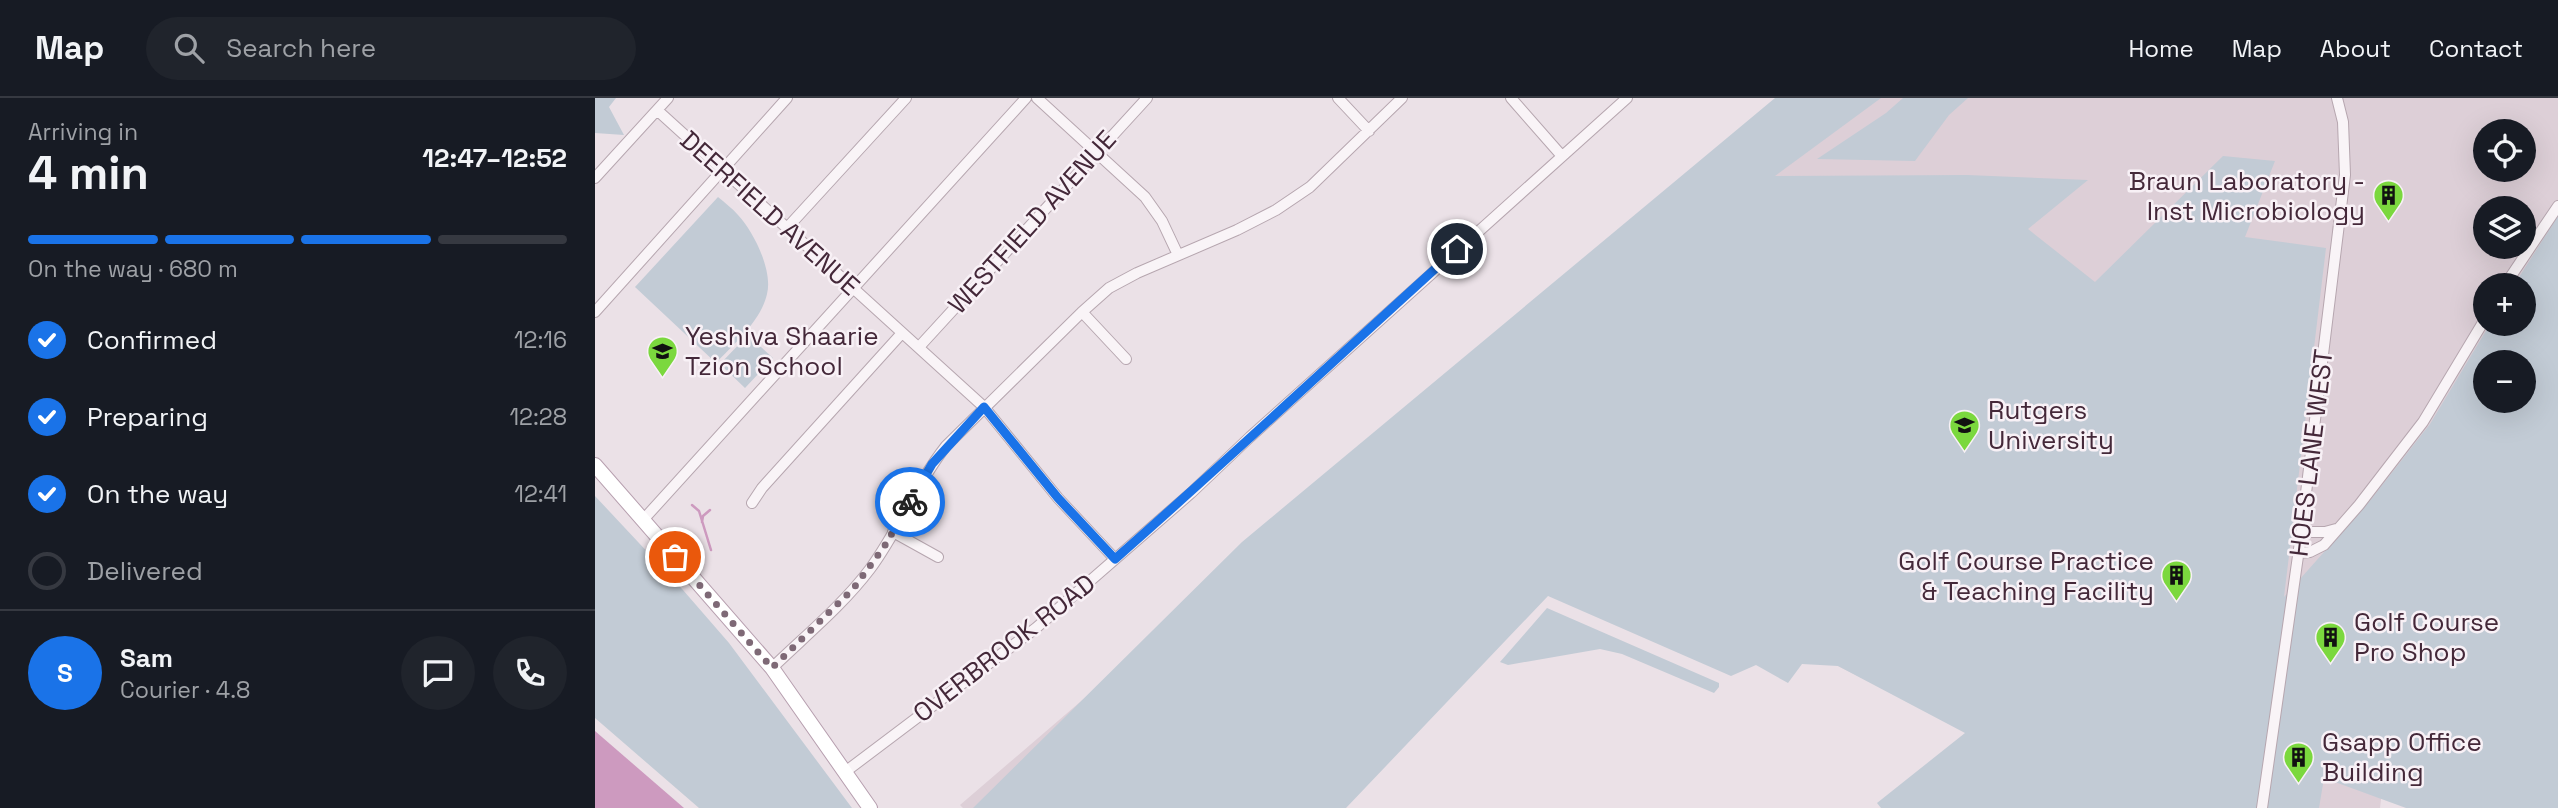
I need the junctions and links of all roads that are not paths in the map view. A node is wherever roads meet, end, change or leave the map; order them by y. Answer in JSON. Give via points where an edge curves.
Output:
{"nodes":[{"id":1,"x":668,"y":98,"type":"edge"},
{"id":2,"x":787,"y":98,"type":"edge"},
{"id":3,"x":906,"y":98,"type":"edge"},
{"id":4,"x":1026,"y":98,"type":"edge"},
{"id":5,"x":1037,"y":98,"type":"edge"},
{"id":6,"x":1146,"y":98,"type":"edge"},
{"id":7,"x":1338,"y":98,"type":"edge"},
{"id":8,"x":1402,"y":98,"type":"edge"},
{"id":9,"x":1511,"y":98,"type":"edge"},
{"id":10,"x":1627,"y":98,"type":"edge"},
{"id":11,"x":2337,"y":98,"type":"edge"},
{"id":12,"x":657,"y":110,"type":"junction"},
{"id":13,"x":1369,"y":131,"type":"junction"},
{"id":14,"x":1096,"y":153,"type":"junction"},
{"id":15,"x":1561,"y":155,"type":"junction"},
{"id":16,"x":723,"y":169,"type":"junction"},
{"id":17,"x":595,"y":178,"type":"edge"},
{"id":18,"x":2558,"y":206,"type":"edge"},
{"id":19,"x":787,"y":228,"type":"junction"},
{"id":20,"x":1178,"y":256,"type":"junction"},
{"id":21,"x":2513,"y":273,"type":"edge"},
{"id":22,"x":853,"y":289,"type":"junction"},
{"id":23,"x":595,"y":312,"type":"edge"},
{"id":24,"x":1082,"y":312,"type":"junction"},
{"id":25,"x":902,"y":333,"type":"junction"},
{"id":26,"x":2475,"y":336,"type":"edge"},
{"id":27,"x":919,"y":347,"type":"junction"},
{"id":28,"x":1126,"y":359,"type":"dead end"},
{"id":29,"x":984,"y":407,"type":"junction"},
{"id":30,"x":595,"y":465,"type":"edge"},
{"id":31,"x":752,"y":503,"type":"dead end"},
{"id":32,"x":643,"y":520,"type":"junction"},
{"id":33,"x":2336,"y":529,"type":"junction"},
{"id":34,"x":893,"y":532,"type":"junction"},
{"id":35,"x":2301,"y":532,"type":"junction"},
{"id":36,"x":2298,"y":553,"type":"junction"},
{"id":37,"x":938,"y":557,"type":"dead end"},
{"id":38,"x":1115,"y":559,"type":"junction"},
{"id":39,"x":772,"y":668,"type":"junction"},
{"id":40,"x":845,"y":772,"type":"junction"},
{"id":41,"x":870,"y":808,"type":"edge"},
{"id":42,"x":2262,"y":808,"type":"edge"}],
"edges":[{"from":1,"to":12,"type":"street"},
{"from":2,"to":16,"type":"street"},
{"from":3,"to":19,"type":"street"},
{"from":4,"to":22,"type":"street"},
{"from":5,"to":14,"type":"street"},
{"from":6,"to":14,"type":"street","name":"WESTFIELD AVENUE"},
{"from":7,"to":13,"type":"street"},
{"from":8,"to":13,"type":"street"},
{"from":9,"to":15,"type":"street"},
{"from":10,"to":15,"type":"street","name":"OVERBROOK ROAD"},
{"from":11,"to":35,"type":"street","name":"HOES LANE WEST","via":[[2345,175]]},
{"from":12,"to":16,"type":"street","name":"DEERFIELD AVENUE"},
{"from":12,"to":17,"type":"street"},
{"from":13,"to":20,"type":"street","via":[[1310,187],[1276,210]]},
{"from":14,"to":20,"type":"street","via":[[1154,208]]},
{"from":14,"to":27,"type":"street","name":"WESTFIELD AVENUE"},
{"from":15,"to":38,"type":"street","name":"OVERBROOK ROAD"},
{"from":16,"to":19,"type":"street","name":"DEERFIELD AVENUE"},
{"from":16,"to":23,"type":"street"},
{"from":18,"to":21,"type":"street"},
{"from":19,"to":22,"type":"street","name":"DEERFIELD AVENUE"},
{"from":20,"to":24,"type":"street","via":[[1109,288]]},
{"from":22,"to":25,"type":"street","name":"DEERFIELD AVENUE"},
{"from":22,"to":32,"type":"street"},
{"from":24,"to":28,"type":"street"},
{"from":24,"to":29,"type":"street"},
{"from":25,"to":27,"type":"street","name":"DEERFIELD AVENUE"},
{"from":25,"to":31,"type":"street"},
{"from":26,"to":33,"type":"street","via":[[2423,422]]},
{"from":27,"to":29,"type":"street","name":"DEERFIELD AVENUE"},
{"from":29,"to":34,"type":"street","via":[[932,464]]},
{"from":29,"to":38,"type":"street","name":"DEERFIELD AVENUE"},
{"from":30,"to":32,"type":"main road"},
{"from":32,"to":39,"type":"main road"},
{"from":33,"to":35,"type":"street"},
{"from":33,"to":36,"type":"street","via":[[2324,545]]},
{"from":34,"to":37,"type":"street"},
{"from":34,"to":39,"type":"street","via":[[853,589]]},
{"from":35,"to":36,"type":"street","name":"HOES LANE WEST"},
{"from":36,"to":42,"type":"street","name":"HOES LANE WEST"},
{"from":38,"to":40,"type":"street","name":"OVERBROOK ROAD","via":[[1036,628]]},
{"from":39,"to":40,"type":"main road"},
{"from":40,"to":41,"type":"main road"}]}
